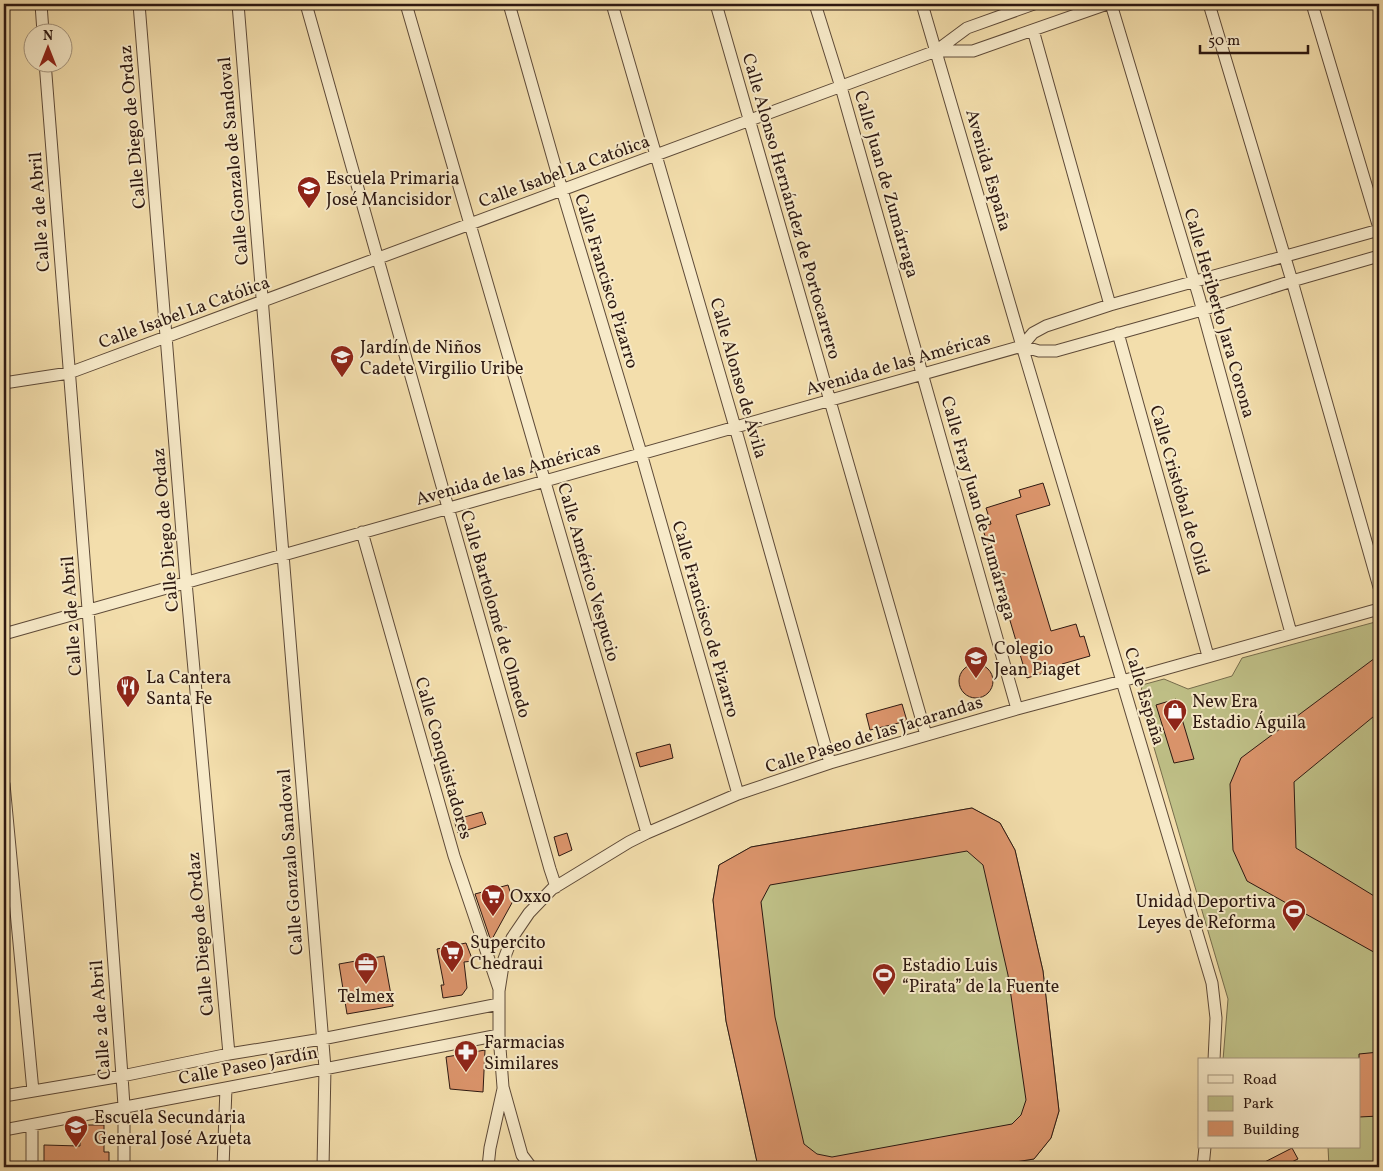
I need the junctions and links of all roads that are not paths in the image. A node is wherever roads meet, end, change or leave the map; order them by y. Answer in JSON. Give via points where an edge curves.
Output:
{"nodes":[{"id":1,"x":41,"y":4,"type":"edge"},
{"id":2,"x":139,"y":4,"type":"edge"},
{"id":3,"x":238,"y":4,"type":"edge"},
{"id":4,"x":306,"y":4,"type":"edge"},
{"id":5,"x":406,"y":4,"type":"edge"},
{"id":6,"x":509,"y":4,"type":"edge"},
{"id":7,"x":612,"y":4,"type":"edge"},
{"id":8,"x":716,"y":4,"type":"edge"},
{"id":9,"x":815,"y":4,"type":"edge"},
{"id":10,"x":922,"y":4,"type":"edge"},
{"id":11,"x":1107,"y":4,"type":"edge"},
{"id":12,"x":1111,"y":4,"type":"edge"},
{"id":13,"x":1209,"y":4,"type":"edge"},
{"id":14,"x":1312,"y":4,"type":"edge"},
{"id":15,"x":1028,"y":5,"type":"edge"},
{"id":16,"x":42,"y":22,"type":"edge"},
{"id":17,"x":1033,"y":30,"type":"junction"},
{"id":18,"x":936,"y":51,"type":"junction"},
{"id":19,"x":46,"y":72,"type":"edge"},
{"id":20,"x":841,"y":87,"type":"junction"},
{"id":21,"x":750,"y":121,"type":"junction"},
{"id":22,"x":656,"y":155,"type":"junction"},
{"id":23,"x":562,"y":190,"type":"junction"},
{"id":24,"x":471,"y":224,"type":"junction"},
{"id":25,"x":1379,"y":229,"type":"edge"},
{"id":26,"x":1284,"y":256,"type":"junction"},
{"id":27,"x":1379,"y":256,"type":"edge"},
{"id":28,"x":378,"y":259,"type":"junction"},
{"id":29,"x":1292,"y":281,"type":"junction"},
{"id":30,"x":1194,"y":282,"type":"junction"},
{"id":31,"x":262,"y":302,"type":"junction"},
{"id":32,"x":1110,"y":305,"type":"junction"},
{"id":33,"x":1202,"y":310,"type":"junction"},
{"id":34,"x":1118,"y":333,"type":"junction"},
{"id":35,"x":166,"y":337,"type":"junction"},
{"id":36,"x":1022,"y":346,"type":"junction"},
{"id":37,"x":69,"y":373,"type":"junction"},
{"id":38,"x":923,"y":374,"type":"junction"},
{"id":39,"x":4,"y":383,"type":"edge"},
{"id":40,"x":830,"y":400,"type":"junction"},
{"id":41,"x":735,"y":427,"type":"junction"},
{"id":42,"x":641,"y":453,"type":"junction"},
{"id":43,"x":544,"y":481,"type":"junction"},
{"id":44,"x":448,"y":508,"type":"junction"},
{"id":45,"x":362,"y":532,"type":"junction"},
{"id":46,"x":284,"y":554,"type":"junction"},
{"id":47,"x":186,"y":582,"type":"junction"},
{"id":48,"x":1379,"y":586,"type":"edge"},
{"id":49,"x":88,"y":609,"type":"junction"},
{"id":50,"x":1379,"y":609,"type":"edge"},
{"id":51,"x":1291,"y":633,"type":"junction"},
{"id":52,"x":4,"y":634,"type":"edge"},
{"id":53,"x":1208,"y":656,"type":"junction"},
{"id":54,"x":1122,"y":681,"type":"junction"},
{"id":55,"x":1017,"y":709,"type":"junction"},
{"id":56,"x":926,"y":735,"type":"junction"},
{"id":57,"x":830,"y":763,"type":"junction"},
{"id":58,"x":4,"y":784,"type":"edge"},
{"id":59,"x":738,"y":794,"type":"junction"},
{"id":60,"x":647,"y":833,"type":"junction"},
{"id":61,"x":556,"y":887,"type":"junction"},
{"id":62,"x":499,"y":991,"type":"junction"},
{"id":63,"x":499,"y":1004,"type":"junction"},
{"id":64,"x":499,"y":1035,"type":"junction"},
{"id":65,"x":322,"y":1039,"type":"junction"},
{"id":66,"x":228,"y":1054,"type":"junction"},
{"id":67,"x":1214,"y":1058,"type":"edge"},
{"id":68,"x":325,"y":1068,"type":"junction"},
{"id":69,"x":122,"y":1076,"type":"junction"},
{"id":70,"x":503,"y":1087,"type":"junction"},
{"id":71,"x":226,"y":1088,"type":"junction"},
{"id":72,"x":33,"y":1091,"type":"junction"},
{"id":73,"x":4,"y":1096,"type":"edge"},
{"id":74,"x":124,"y":1106,"type":"junction"},
{"id":75,"x":32,"y":1124,"type":"junction"},
{"id":76,"x":4,"y":1130,"type":"edge"},
{"id":77,"x":1205,"y":1148,"type":"edge"},
{"id":78,"x":32,"y":1167,"type":"edge"},
{"id":79,"x":124,"y":1167,"type":"edge"},
{"id":80,"x":223,"y":1167,"type":"edge"},
{"id":81,"x":323,"y":1167,"type":"edge"},
{"id":82,"x":488,"y":1167,"type":"edge"},
{"id":83,"x":531,"y":1167,"type":"edge"},
{"id":84,"x":1203,"y":1167,"type":"edge"}],
"edges":[{"from":1,"to":16,"type":"street"},
{"from":2,"to":35,"type":"street","name":"Calle Diego de Ordaz"},
{"from":3,"to":31,"type":"street","name":"Calle Gonzalo de Sandoval"},
{"from":4,"to":28,"type":"street","name":"Calle Bartolomé de Olmedo"},
{"from":5,"to":24,"type":"street","name":"Calle Américo Vespucio"},
{"from":6,"to":23,"type":"street","name":"Calle Francisco Pizarro"},
{"from":7,"to":22,"type":"street","name":"Calle Alonso de Ávila"},
{"from":8,"to":21,"type":"street","name":"Calle Alonso Hernández de Portocarrero"},
{"from":9,"to":20,"type":"street","name":"Calle Juan de Zumárraga"},
{"from":10,"to":18,"type":"street","name":"Avenida España"},
{"from":11,"to":17,"type":"street","name":"Calle Isabel La Católica"},
{"from":12,"to":30,"type":"street","name":"Calle Heriberto Jara Corona"},
{"from":13,"to":26,"type":"street"},
{"from":14,"to":25,"type":"street"},
{"from":15,"to":18,"type":"street","name":"Calle Isabel La Católica","via":[[967,28]]},
{"from":17,"to":18,"type":"street","name":"Calle Isabel La Católica","via":[[973,51]]},
{"from":17,"to":32,"type":"street"},
{"from":18,"to":20,"type":"street","name":"Calle Isabel La Católica"},
{"from":18,"to":36,"type":"street","name":"Avenida España"},
{"from":19,"to":37,"type":"street","name":"Calle 2 de Abril"},
{"from":20,"to":21,"type":"street","name":"Calle Isabel La Católica"},
{"from":20,"to":38,"type":"street","name":"Calle Juan de Zumárraga"},
{"from":21,"to":22,"type":"street","name":"Calle Isabel La Católica"},
{"from":21,"to":40,"type":"street","name":"Calle Alonso Hernández de Portocarrero"},
{"from":22,"to":23,"type":"street","name":"Calle Isabel La Católica"},
{"from":22,"to":41,"type":"street","name":"Calle Alonso de Ávila"},
{"from":23,"to":24,"type":"street","name":"Calle Isabel La Católica"},
{"from":23,"to":42,"type":"street","name":"Calle Francisco Pizarro"},
{"from":24,"to":28,"type":"street","name":"Calle Isabel La Católica"},
{"from":24,"to":43,"type":"street","name":"Calle Américo Vespucio"},
{"from":25,"to":26,"type":"street","name":"Avenida de las Américas"},
{"from":26,"to":29,"type":"street"},
{"from":26,"to":30,"type":"street","name":"Avenida de las Américas"},
{"from":27,"to":29,"type":"street","name":"Avenida de las Américas"},
{"from":28,"to":31,"type":"street","name":"Calle Isabel La Católica"},
{"from":28,"to":44,"type":"street","name":"Calle Bartolomé de Olmedo"},
{"from":29,"to":33,"type":"street","name":"Avenida de las Américas"},
{"from":29,"to":48,"type":"street"},
{"from":30,"to":32,"type":"street","name":"Avenida de las Américas"},
{"from":30,"to":33,"type":"street","name":"Calle Heriberto Jara Corona"},
{"from":31,"to":35,"type":"street","name":"Calle Isabel La Católica"},
{"from":31,"to":46,"type":"street","name":"Calle Gonzalo de Sandoval"},
{"from":32,"to":36,"type":"street","name":"Avenida de las Américas","via":[[1046,326],[1033,333]]},
{"from":33,"to":34,"type":"street","name":"Avenida de las Américas"},
{"from":33,"to":51,"type":"street","name":"Calle Heriberto Jara Corona"},
{"from":34,"to":36,"type":"street","name":"Avenida de las Américas","via":[[1056,351]]},
{"from":34,"to":53,"type":"street","name":"Calle Cristóbal de Olid"},
{"from":35,"to":37,"type":"street","name":"Calle Isabel La Católica"},
{"from":35,"to":47,"type":"street","name":"Calle Diego de Ordaz"},
{"from":36,"to":38,"type":"street","name":"Avenida de las Américas"},
{"from":36,"to":54,"type":"street","name":"Calle España"},
{"from":37,"to":39,"type":"street","name":"Calle Isabel La Católica"},
{"from":37,"to":49,"type":"street","name":"Calle 2 de Abril"},
{"from":38,"to":40,"type":"street","name":"Avenida de las Américas"},
{"from":38,"to":55,"type":"street","name":"Calle Fray Juan de Zumárraga"},
{"from":40,"to":41,"type":"street","name":"Avenida de las Américas"},
{"from":40,"to":56,"type":"street","name":"Calle Alonso Hernández de Portocarrero"},
{"from":41,"to":42,"type":"street","name":"Avenida de las Américas"},
{"from":41,"to":57,"type":"street","name":"Calle Alonso de Ávila"},
{"from":42,"to":43,"type":"street","name":"Avenida de las Américas"},
{"from":42,"to":59,"type":"street","name":"Calle Francisco de Pizarro"},
{"from":43,"to":44,"type":"street","name":"Avenida de las Américas"},
{"from":43,"to":60,"type":"street","name":"Calle Américo Vespucio"},
{"from":44,"to":45,"type":"street","name":"Avenida de las Américas"},
{"from":44,"to":61,"type":"street","name":"Calle Bartolomé de Olmedo"},
{"from":45,"to":46,"type":"street","name":"Avenida de las Américas"},
{"from":45,"to":62,"type":"street","name":"Calle Conquistadores","via":[[454,856]]},
{"from":46,"to":47,"type":"street","name":"Avenida de las Américas"},
{"from":46,"to":65,"type":"street","name":"Calle Gonzalo Sandoval"},
{"from":47,"to":49,"type":"street","name":"Avenida de las Américas"},
{"from":47,"to":66,"type":"street","name":"Calle Diego de Ordaz"},
{"from":49,"to":52,"type":"street","name":"Avenida de las Américas"},
{"from":49,"to":69,"type":"street","name":"Calle 2 de Abril"},
{"from":50,"to":51,"type":"street","name":"Calle Paseo de las Jacarandas"},
{"from":51,"to":53,"type":"street","name":"Calle Paseo de las Jacarandas"},
{"from":53,"to":54,"type":"street","name":"Calle Paseo de las Jacarandas"},
{"from":54,"to":55,"type":"street","name":"Calle Paseo de las Jacarandas"},
{"from":54,"to":67,"type":"street","name":"Calle España","via":[[1212,983],[1216,1018]]},
{"from":55,"to":56,"type":"street","name":"Calle Paseo de las Jacarandas"},
{"from":56,"to":57,"type":"street","name":"Calle Paseo de las Jacarandas"},
{"from":57,"to":59,"type":"street","name":"Calle Paseo de las Jacarandas"},
{"from":58,"to":72,"type":"street"},
{"from":59,"to":60,"type":"street","name":"Calle Paseo de las Jacarandas"},
{"from":60,"to":61,"type":"street","name":"Calle Paseo de las Jacarandas"},
{"from":61,"to":62,"type":"street","name":"Calle Paseo de las Jacarandas","via":[[529,913],[512,938],[504,960]]},
{"from":62,"to":63,"type":"street","name":"Calle Paseo de las Jacarandas"},
{"from":63,"to":64,"type":"street","name":"Calle Paseo de las Jacarandas"},
{"from":63,"to":65,"type":"street","name":"Calle Paseo Jardín"},
{"from":64,"to":68,"type":"street","name":"Calle Paseo Jardín"},
{"from":64,"to":70,"type":"street","name":"Calle Paseo de las Jacarandas"},
{"from":65,"to":66,"type":"street","name":"Calle Paseo Jardín"},
{"from":65,"to":68,"type":"street","name":"Calle Gonzalo Sandoval"},
{"from":66,"to":69,"type":"street","name":"Calle Paseo Jardín"},
{"from":68,"to":71,"type":"street","name":"Calle Paseo Jardín"},
{"from":68,"to":81,"type":"street","name":"Calle Gonzalo Sandoval"},
{"from":69,"to":72,"type":"street","name":"Calle Paseo Jardín"},
{"from":69,"to":74,"type":"street","name":"Calle 2 de Abril"},
{"from":70,"to":82,"type":"street"},
{"from":70,"to":83,"type":"street","via":[[522,1155]]},
{"from":71,"to":74,"type":"street","name":"Calle Paseo Jardín"},
{"from":71,"to":80,"type":"street"},
{"from":72,"to":73,"type":"street","name":"Calle Paseo Jardín"},
{"from":74,"to":75,"type":"street","name":"Calle Paseo Jardín"},
{"from":74,"to":79,"type":"street","name":"Calle 2 de Abril"},
{"from":75,"to":76,"type":"street","name":"Calle Paseo Jardín"},
{"from":75,"to":78,"type":"street"},
{"from":77,"to":84,"type":"street"}]}
